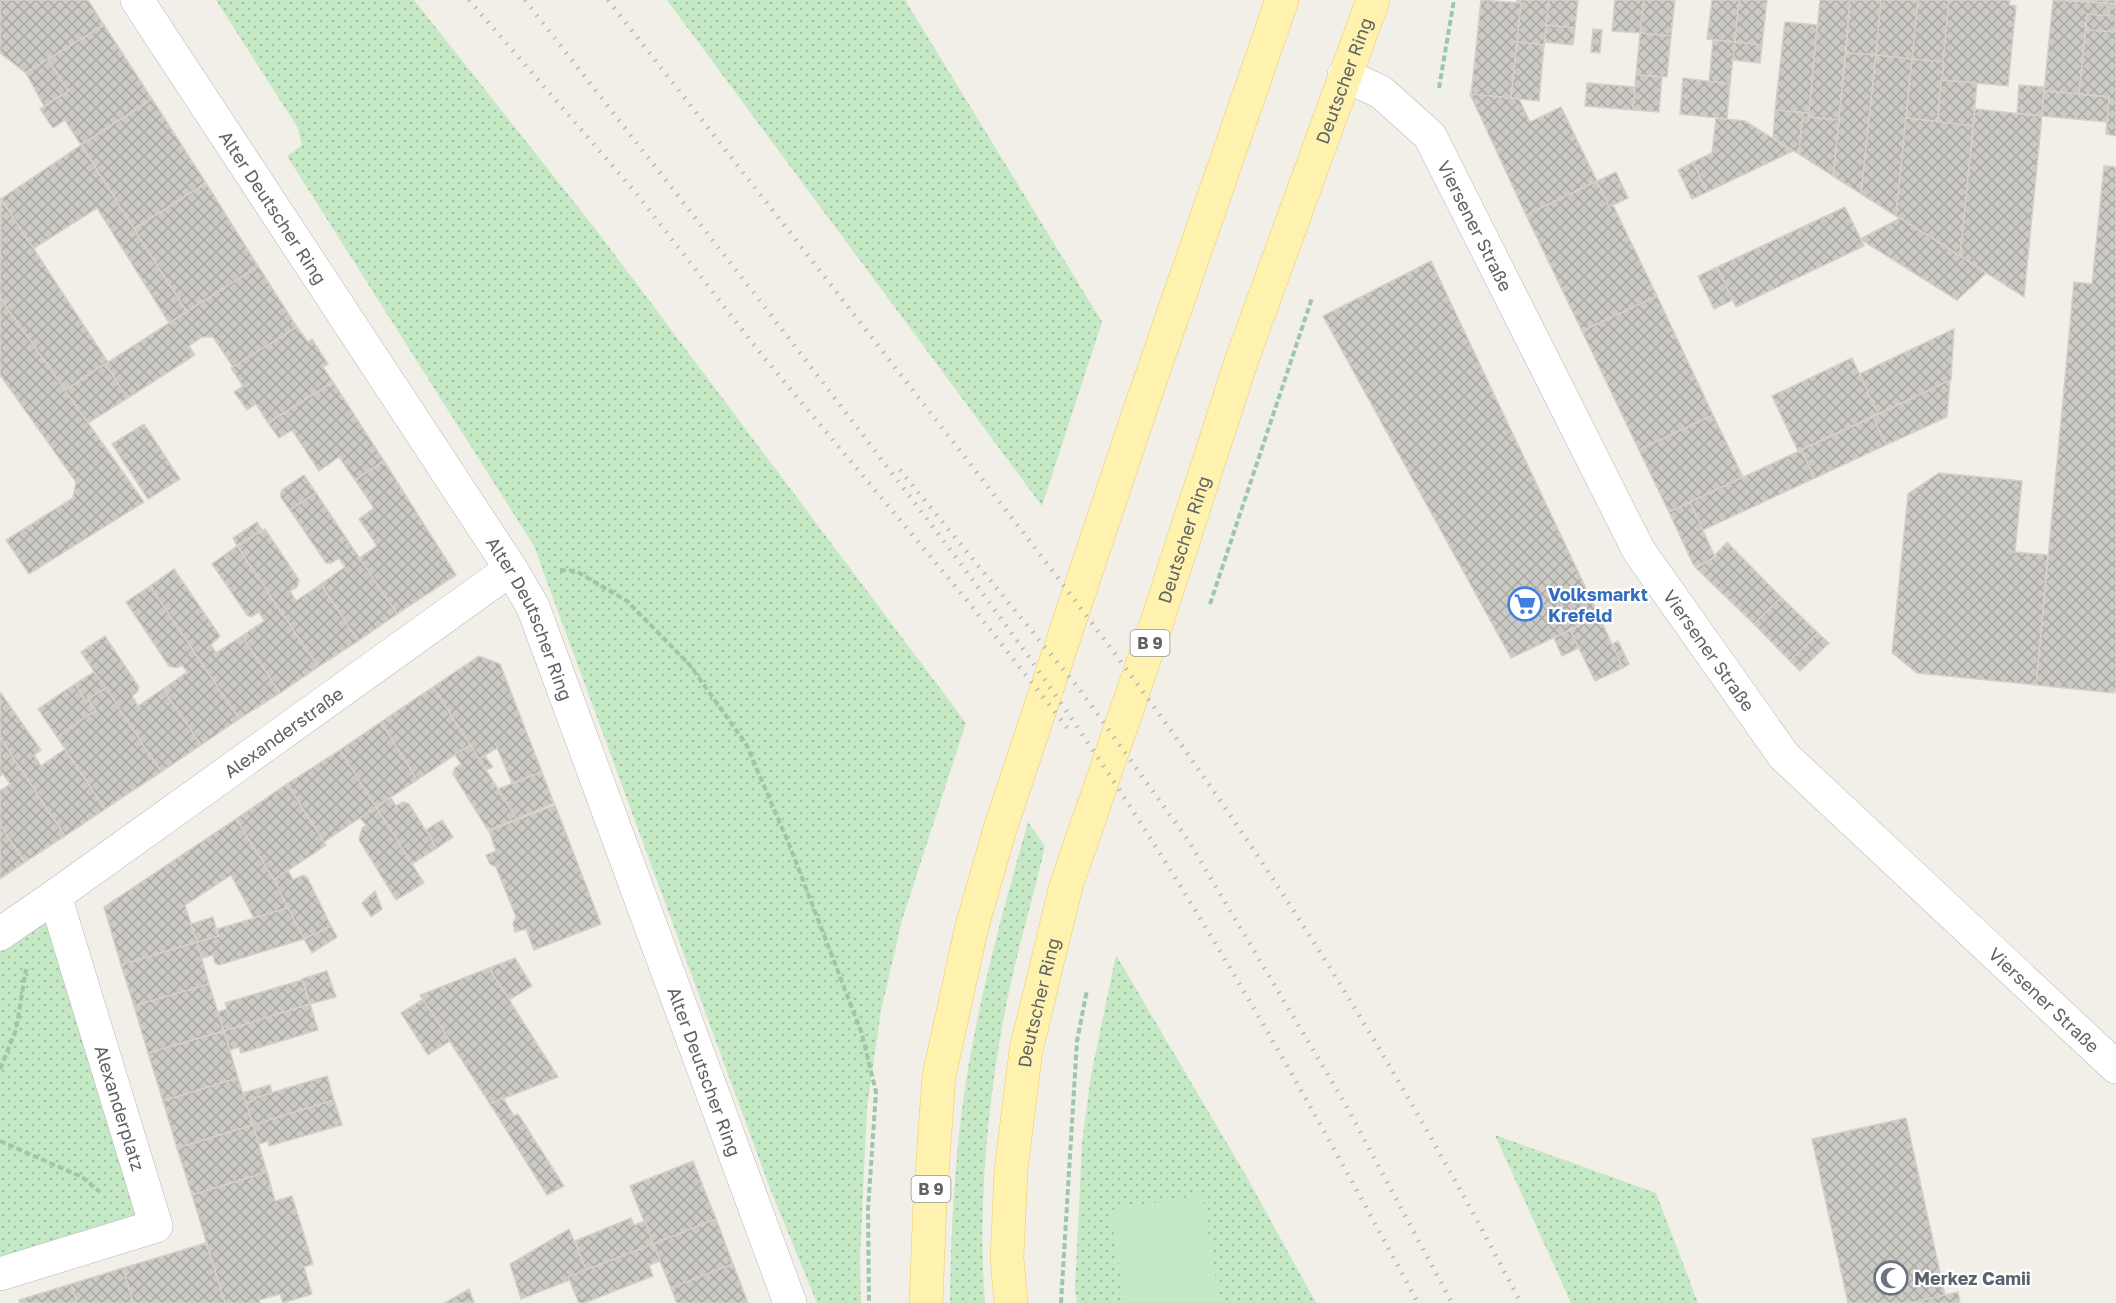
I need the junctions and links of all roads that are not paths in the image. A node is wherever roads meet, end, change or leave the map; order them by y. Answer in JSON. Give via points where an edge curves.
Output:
{"nodes":[{"id":1,"x":137,"y":0,"type":"edge"},
{"id":2,"x":1282,"y":0,"type":"edge"},
{"id":3,"x":1373,"y":0,"type":"edge"},
{"id":4,"x":1344,"y":75,"type":"junction"},
{"id":5,"x":511,"y":569,"type":"junction"},
{"id":6,"x":55,"y":896,"type":"junction"},
{"id":7,"x":12,"y":926,"type":"edge"},
{"id":8,"x":2116,"y":1067,"type":"edge"},
{"id":9,"x":0,"y":1274,"type":"edge"},
{"id":10,"x":790,"y":1303,"type":"edge"},
{"id":11,"x":926,"y":1303,"type":"edge"},
{"id":12,"x":1011,"y":1303,"type":"edge"}],
"edges":[{"from":1,"to":5,"type":"street","name":"Alter Deutscher Ring"},
{"from":2,"to":11,"type":"main road","number":"B 9","via":[[1141,407],[1004,818],[972,926],[939,1076]]},
{"from":3,"to":4,"type":"main road","name":"Deutscher Ring","number":"B 9"},
{"from":4,"to":8,"type":"street","name":"Viersener Straße","via":[[1381,92],[1430,136],[1639,551],[1784,756]]},
{"from":4,"to":12,"type":"main road","name":"Deutscher Ring","number":"B 9","via":[[1241,362],[1066,886],[1026,1050],[1011,1170],[1007,1257]]},
{"from":5,"to":6,"type":"street","name":"Alexanderstraße"},
{"from":5,"to":10,"type":"street","name":"Alter Deutscher Ring","via":[[533,607]]},
{"from":6,"to":7,"type":"street"},
{"from":6,"to":9,"type":"street","name":"Alexanderplatz","via":[[156,1226]]}]}
